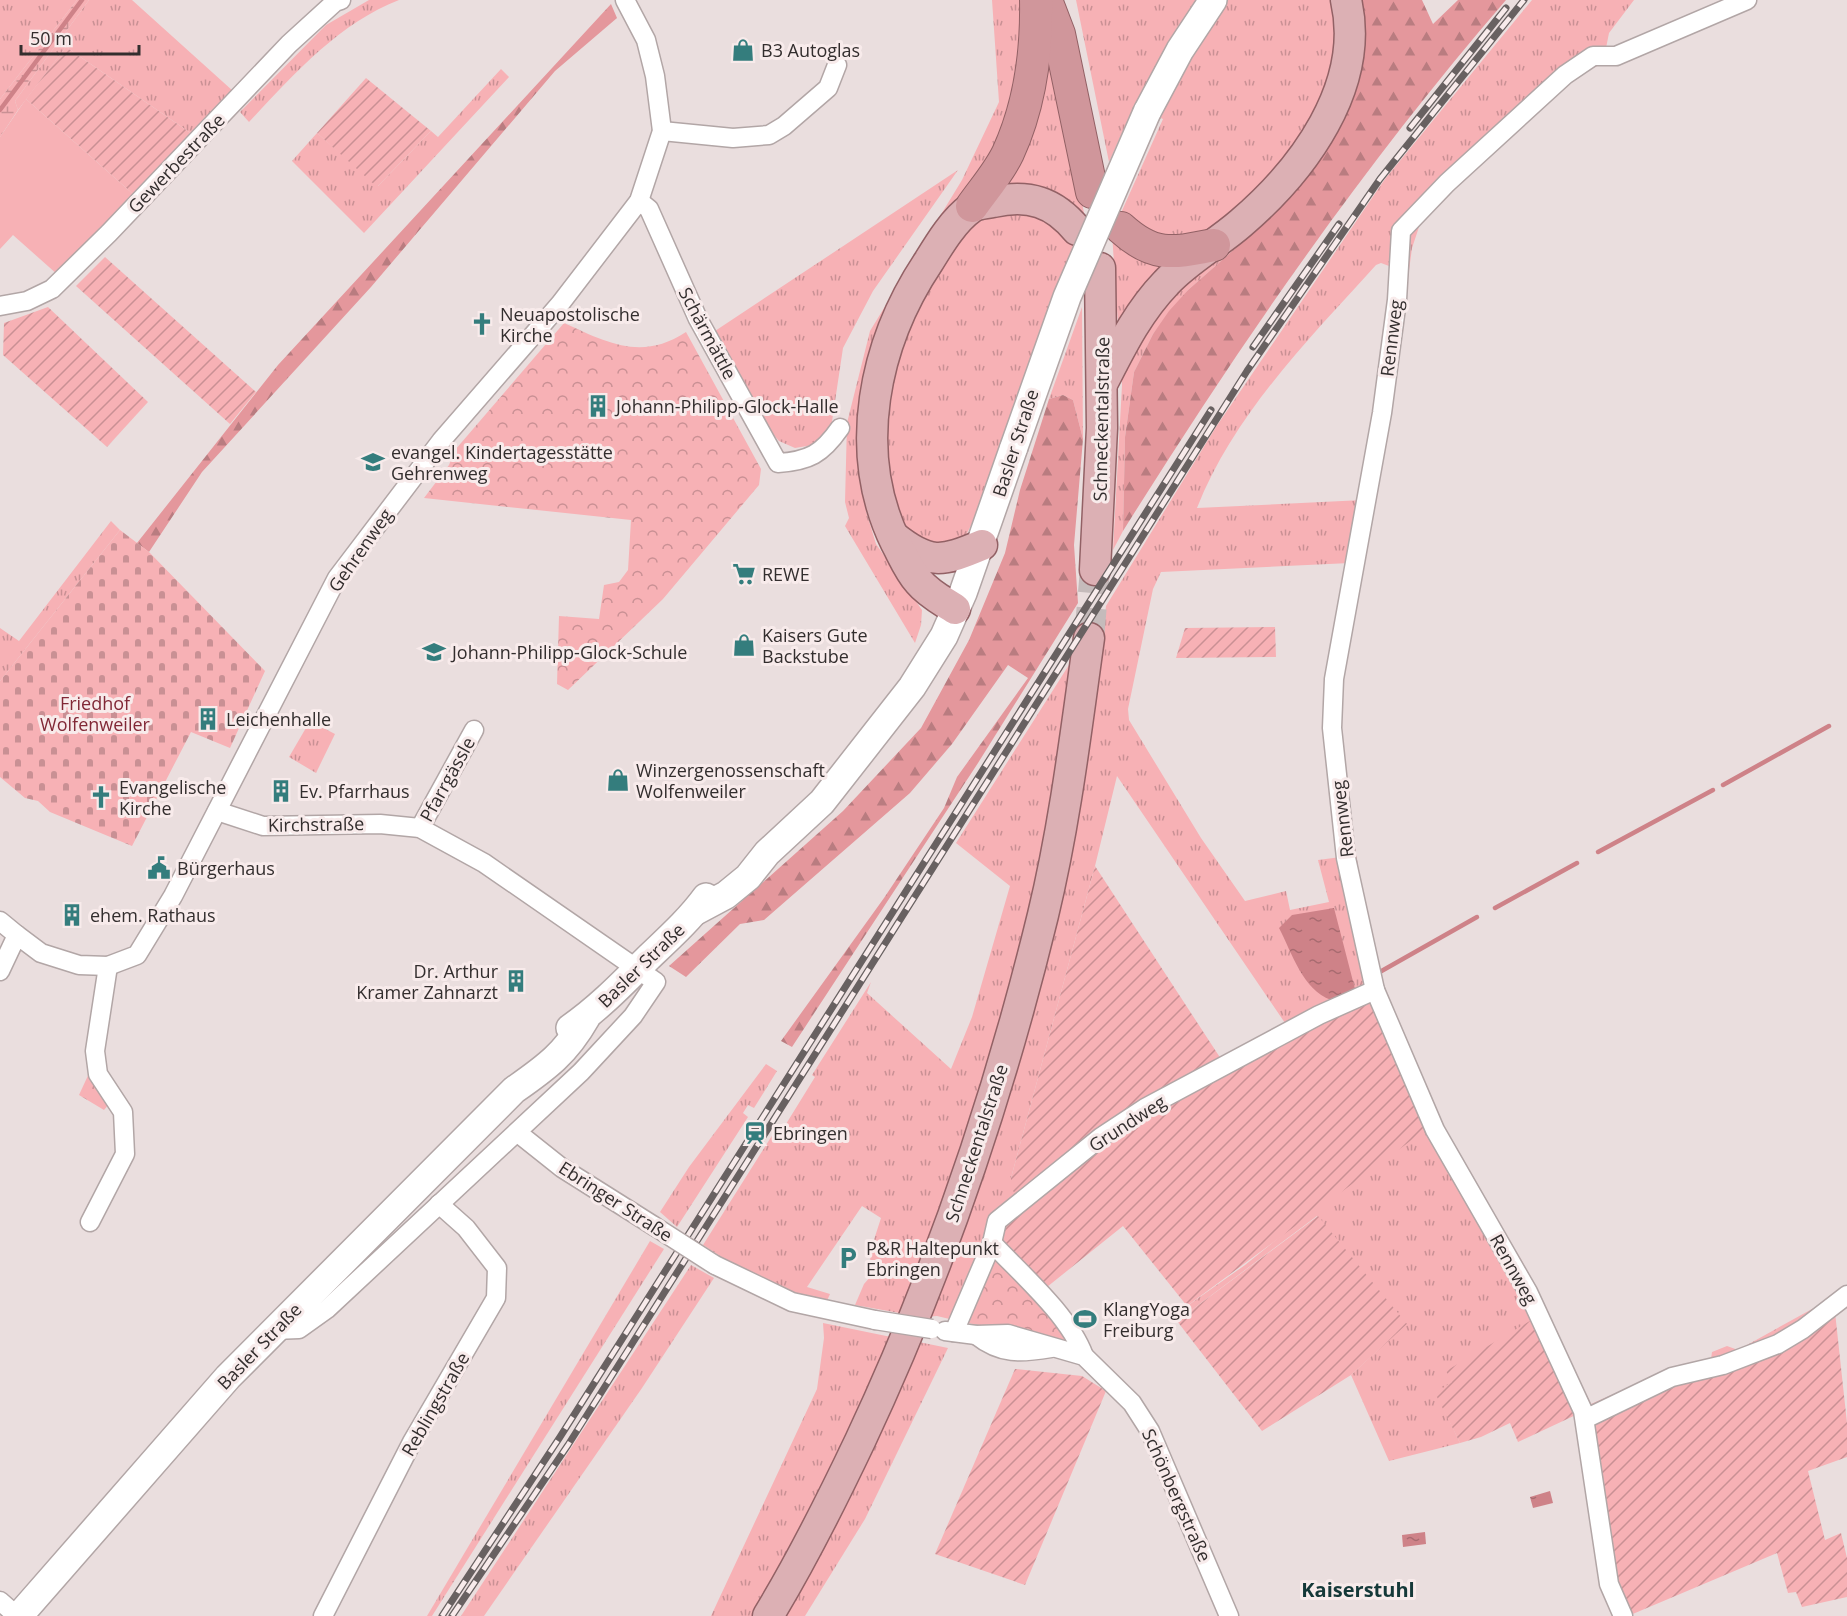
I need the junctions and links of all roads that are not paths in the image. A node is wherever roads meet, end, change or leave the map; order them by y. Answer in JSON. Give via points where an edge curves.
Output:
{"nodes":[{"id":1,"x":341,"y":0,"type":"edge"},
{"id":2,"x":626,"y":0,"type":"edge"},
{"id":3,"x":1036,"y":0,"type":"edge"},
{"id":4,"x":1046,"y":0,"type":"edge"},
{"id":5,"x":1062,"y":0,"type":"edge"},
{"id":6,"x":1213,"y":0,"type":"edge"},
{"id":7,"x":1346,"y":0,"type":"edge"},
{"id":8,"x":1746,"y":0,"type":"edge"},
{"id":9,"x":1059,"y":34,"type":"junction"},
{"id":10,"x":837,"y":65,"type":"dead end"},
{"id":11,"x":662,"y":131,"type":"junction"},
{"id":12,"x":1092,"y":192,"type":"dead end"},
{"id":13,"x":639,"y":201,"type":"junction"},
{"id":14,"x":972,"y":206,"type":"junction"},
{"id":15,"x":1120,"y":228,"type":"dead end"},
{"id":16,"x":1077,"y":230,"type":"dead end"},
{"id":17,"x":1214,"y":245,"type":"junction"},
{"id":18,"x":1100,"y":268,"type":"dead end"},
{"id":19,"x":0,"y":306,"type":"edge"},
{"id":20,"x":1103,"y":382,"type":"junction"},
{"id":21,"x":840,"y":428,"type":"dead end"},
{"id":22,"x":894,"y":537,"type":"junction"},
{"id":23,"x":982,"y":545,"type":"junction"},
{"id":24,"x":926,"y":558,"type":"junction"},
{"id":25,"x":1095,"y":570,"type":"tunnel mouth"},
{"id":26,"x":959,"y":601,"type":"junction"},
{"id":27,"x":1089,"y":638,"type":"tunnel mouth"},
{"id":28,"x":474,"y":730,"type":"dead end"},
{"id":29,"x":217,"y":811,"type":"junction"},
{"id":30,"x":420,"y":828,"type":"junction"},
{"id":31,"x":0,"y":921,"type":"edge"},
{"id":32,"x":18,"y":935,"type":"junction"},
{"id":33,"x":108,"y":966,"type":"junction"},
{"id":34,"x":638,"y":969,"type":"junction"},
{"id":35,"x":0,"y":970,"type":"edge"},
{"id":36,"x":1375,"y":990,"type":"junction"},
{"id":37,"x":518,"y":1133,"type":"junction"},
{"id":38,"x":439,"y":1204,"type":"junction"},
{"id":39,"x":90,"y":1222,"type":"dead end"},
{"id":40,"x":992,"y":1243,"type":"junction"},
{"id":41,"x":1847,"y":1295,"type":"edge"},
{"id":42,"x":274,"y":1330,"type":"junction"},
{"id":43,"x":954,"y":1332,"type":"junction"},
{"id":44,"x":1084,"y":1356,"type":"junction"},
{"id":45,"x":1585,"y":1419,"type":"junction"},
{"id":46,"x":0,"y":1601,"type":"edge"},
{"id":47,"x":18,"y":1616,"type":"edge"},
{"id":48,"x":323,"y":1616,"type":"edge"},
{"id":49,"x":768,"y":1616,"type":"edge"},
{"id":50,"x":1229,"y":1616,"type":"edge"},
{"id":51,"x":1623,"y":1616,"type":"edge"}],
"edges":[{"from":1,"to":19,"type":"street","name":"Gewerbestraße","via":[[289,44],[52,289],[27,301]]},
{"from":2,"to":11,"type":"street","name":"Gehrenweg","via":[[646,40]]},
{"from":3,"to":14,"type":"highway","via":[[1034,63],[1024,111],[1007,155]]},
{"from":4,"to":9,"type":"highway"},
{"from":5,"to":9,"type":"highway"},
{"from":6,"to":23,"type":"main road","name":"Basler Straße","bridge":true,"via":[[1180,50],[1148,112],[1067,297]]},
{"from":7,"to":17,"type":"main road","via":[[1350,28],[1348,59],[1337,97],[1317,137],[1264,203]]},
{"from":8,"to":36,"type":"street","name":"Rennweg","via":[[1616,56],[1593,56],[1565,75],[1447,183],[1401,231],[1382,413],[1334,679],[1332,729],[1346,858]]},
{"from":9,"to":12,"type":"highway"},
{"from":10,"to":11,"type":"street","via":[[828,88],[769,135],[733,138]]},
{"from":11,"to":13,"type":"street","name":"Gehrenweg"},
{"from":13,"to":21,"type":"street","name":"Schärmättle","via":[[649,209],[698,319],[778,463],[796,462],[825,449]]},
{"from":13,"to":29,"type":"street","name":"Gehrenweg","via":[[560,304],[441,441],[336,578]]},
{"from":14,"to":16,"type":"main road","via":[[1022,198],[1040,200],[1056,208]]},
{"from":14,"to":22,"type":"main road","via":[[948,232],[910,289],[885,346],[873,424],[877,480]]},
{"from":15,"to":17,"type":"highway","via":[[1157,251]]},
{"from":17,"to":20,"type":"main road","via":[[1168,281],[1142,309]]},
{"from":18,"to":20,"type":"main road","name":"Schneckentalstraße"},
{"from":20,"to":25,"type":"main road","name":"Schneckentalstraße"},
{"from":22,"to":24,"type":"main road"},
{"from":22,"to":26,"type":"main road","via":[[918,581]]},
{"from":23,"to":24,"type":"main road","via":[[944,559]]},
{"from":23,"to":26,"type":"main road","name":"Basler Straße"},
{"from":24,"to":26,"type":"main road"},
{"from":26,"to":34,"type":"main road","name":"Basler Straße","via":[[929,661],[871,742],[822,801],[767,853],[740,866],[715,885],[696,911]]},
{"from":27,"to":49,"type":"main road","name":"Schneckentalstraße","via":[[1065,805],[1043,915],[981,1135],[894,1368],[842,1479]]},
{"from":28,"to":30,"type":"street","name":"Pfarrgässle"},
{"from":29,"to":30,"type":"street","name":"Kirchstraße","via":[[263,826],[380,824]]},
{"from":29,"to":33,"type":"street","via":[[174,896],[136,955]]},
{"from":30,"to":34,"type":"street","name":"Kirchstraße","via":[[484,863]]},
{"from":31,"to":32,"type":"street"},
{"from":32,"to":33,"type":"street","via":[[41,953],[63,961]]},
{"from":32,"to":35,"type":"street"},
{"from":33,"to":39,"type":"street","via":[[95,1051],[98,1074],[123,1112],[125,1154]]},
{"from":34,"to":37,"type":"street","via":[[656,982],[633,1016]]},
{"from":34,"to":42,"type":"main road","name":"Basler Straße","via":[[586,1018],[560,1057],[514,1090]]},
{"from":36,"to":40,"type":"street","name":"Grundweg","via":[[1319,1015],[1145,1108],[1101,1137],[997,1221]]},
{"from":36,"to":45,"type":"street","name":"Rennweg","via":[[1435,1130],[1528,1292]]},
{"from":37,"to":38,"type":"street"},
{"from":37,"to":43,"type":"street","name":"Ebringer Straße","bridge":true,"via":[[562,1168],[715,1265],[792,1302]]},
{"from":38,"to":42,"type":"street","via":[[311,1321],[299,1329]]},
{"from":38,"to":48,"type":"street","name":"Reblingstraße","via":[[466,1228],[497,1268],[496,1298],[412,1442]]},
{"from":40,"to":43,"type":"street","name":"Grundweg"},
{"from":40,"to":44,"type":"street","via":[[1078,1340]]},
{"from":41,"to":45,"type":"street","via":[[1778,1344],[1722,1365],[1672,1377]]},
{"from":42,"to":47,"type":"main road","name":"Basler Straße"},
{"from":43,"to":44,"type":"street","via":[[976,1335],[1006,1352],[1023,1354],[1051,1348]]},
{"from":44,"to":50,"type":"street","name":"Schönbergstraße","via":[[1132,1403],[1150,1431]]},
{"from":45,"to":51,"type":"street","name":"Rennweg","via":[[1609,1584]]},
{"from":46,"to":47,"type":"street"}]}
